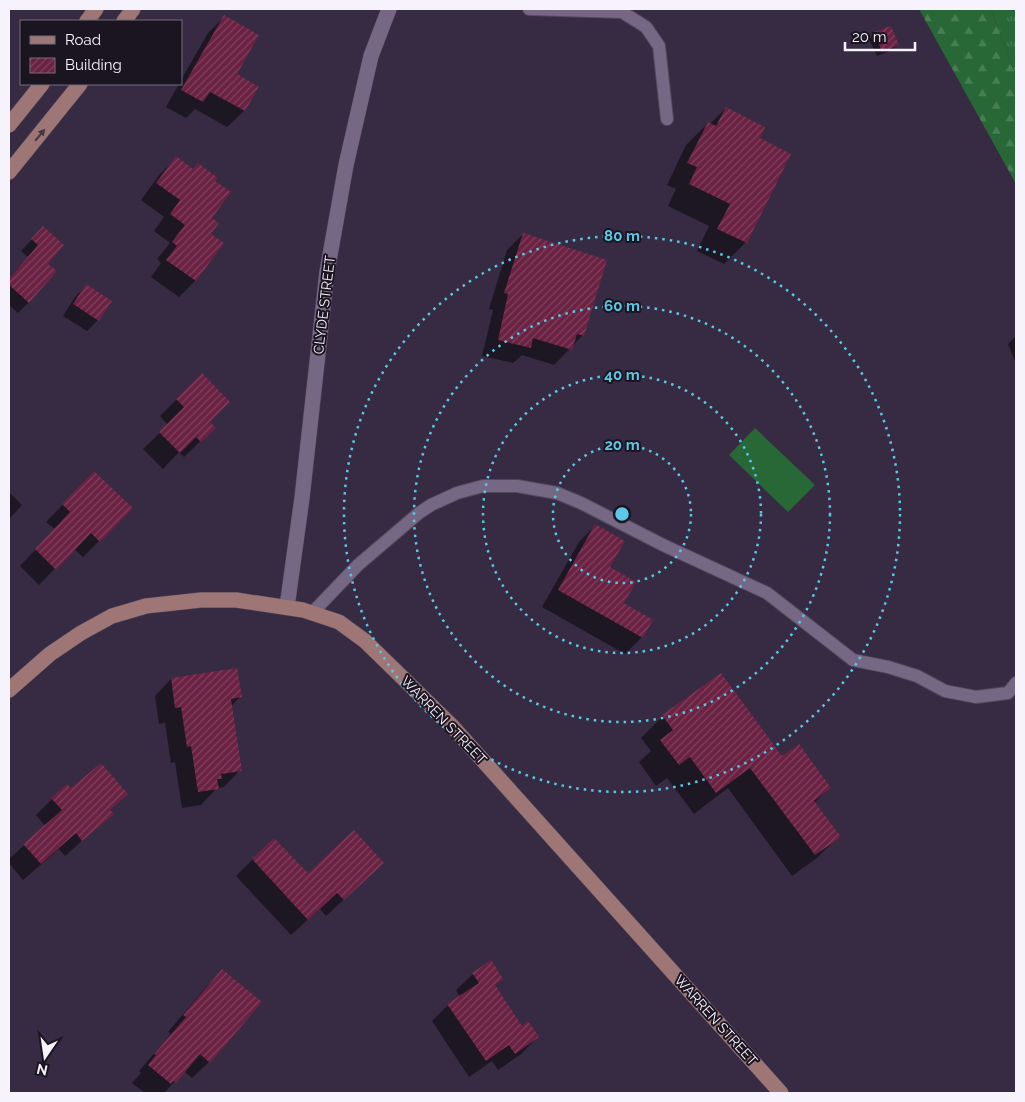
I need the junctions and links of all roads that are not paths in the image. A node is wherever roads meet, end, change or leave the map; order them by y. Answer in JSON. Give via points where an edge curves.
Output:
{"nodes":[{"id":1,"x":96,"y":9,"type":"edge"},
{"id":2,"x":133,"y":9,"type":"edge"},
{"id":3,"x":389,"y":9,"type":"edge"},
{"id":4,"x":529,"y":9,"type":"edge"},
{"id":5,"x":88,"y":20,"type":"edge"},
{"id":6,"x":125,"y":20,"type":"edge"},
{"id":7,"x":41,"y":85,"type":"edge"},
{"id":8,"x":79,"y":85,"type":"edge"},
{"id":9,"x":667,"y":119,"type":"dead end"},
{"id":10,"x":9,"y":125,"type":"edge"},
{"id":11,"x":9,"y":172,"type":"edge"},
{"id":12,"x":287,"y":607,"type":"junction"},
{"id":13,"x":312,"y":613,"type":"junction"},
{"id":14,"x":1016,"y":683,"type":"edge"},
{"id":15,"x":9,"y":690,"type":"edge"},
{"id":16,"x":781,"y":1093,"type":"edge"}],
"edges":[{"from":1,"to":5,"type":"street"},
{"from":2,"to":6,"type":"street"},
{"from":3,"to":12,"type":"street","name":"CLYDE STREET","via":[[371,56],[346,165],[329,262]]},
{"from":4,"to":9,"type":"lane","via":[[622,12],[646,27],[659,46]]},
{"from":7,"to":10,"type":"street"},
{"from":11,"to":8,"type":"street","one_way":true},
{"from":12,"to":13,"type":"street","name":"WARREN STREET"},
{"from":12,"to":15,"type":"street","name":"WARREN STREET","via":[[236,600],[201,600],[153,605],[120,613],[58,648]]},
{"from":13,"to":14,"type":"lane","via":[[358,565],[418,512],[470,489],[517,486],[581,502],[767,594],[853,660],[918,676],[945,691],[976,697],[1008,693]]},
{"from":13,"to":16,"type":"street","name":"WARREN STREET","via":[[339,622],[358,635],[446,720]]}]}
